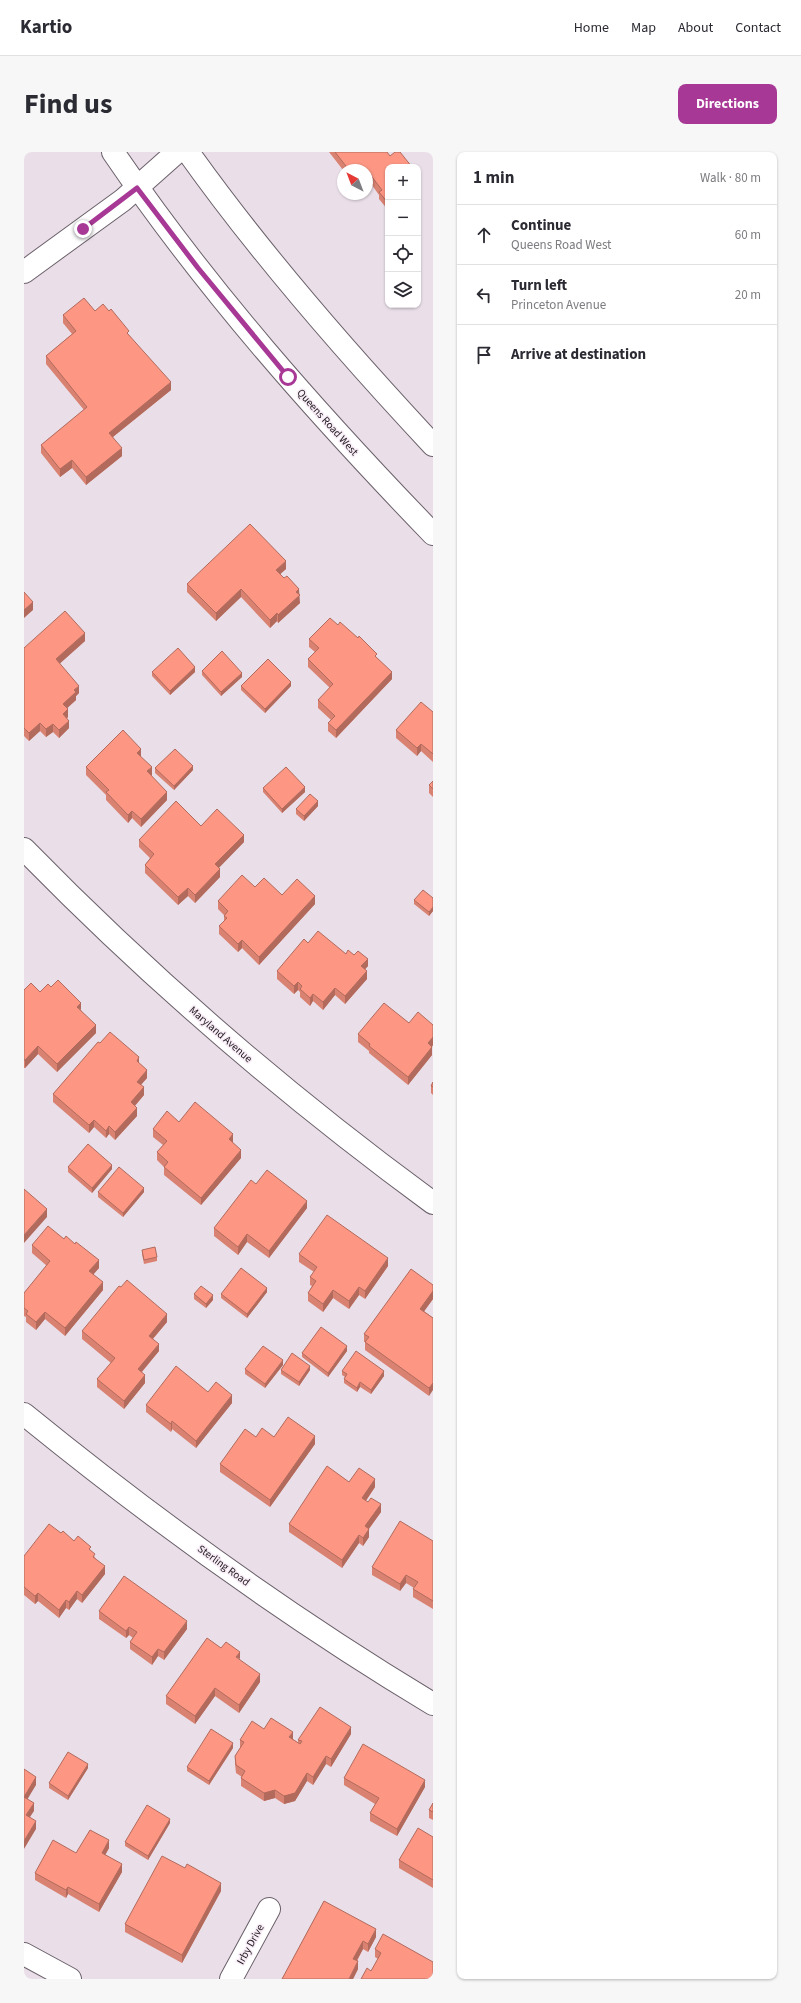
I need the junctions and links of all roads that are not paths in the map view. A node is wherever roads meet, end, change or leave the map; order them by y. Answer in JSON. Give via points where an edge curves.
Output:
{"nodes":[{"id":1,"x":113,"y":152,"type":"edge"},
{"id":2,"x":177,"y":152,"type":"edge"},
{"id":3,"x":188,"y":152,"type":"edge"},
{"id":4,"x":137,"y":188,"type":"junction"},
{"id":5,"x":24,"y":272,"type":"edge"},
{"id":6,"x":433,"y":446,"type":"edge"},
{"id":7,"x":433,"y":534,"type":"edge"},
{"id":8,"x":24,"y":849,"type":"edge"},
{"id":9,"x":433,"y":1202,"type":"edge"},
{"id":10,"x":24,"y":1414,"type":"edge"},
{"id":11,"x":433,"y":1704,"type":"edge"},
{"id":12,"x":269,"y":1909,"type":"dead end"},
{"id":13,"x":24,"y":1954,"type":"edge"},
{"id":14,"x":70,"y":1979,"type":"edge"},
{"id":15,"x":231,"y":1979,"type":"edge"}],
"edges":[{"from":1,"to":4,"type":"street","name":"Queens Road West"},
{"from":2,"to":4,"type":"street"},
{"from":3,"to":6,"type":"street","via":[[299,295]]},
{"from":4,"to":5,"type":"street"},
{"from":4,"to":7,"type":"street","name":"Queens Road West","via":[[250,332],[353,450]]},
{"from":8,"to":9,"type":"street","name":"Maryland Avenue","via":[[114,938],[233,1046],[341,1133]]},
{"from":10,"to":11,"type":"street","name":"Sterling Road","via":[[235,1574]]},
{"from":12,"to":15,"type":"street","name":"Irby Drive"},
{"from":13,"to":14,"type":"street"}]}
